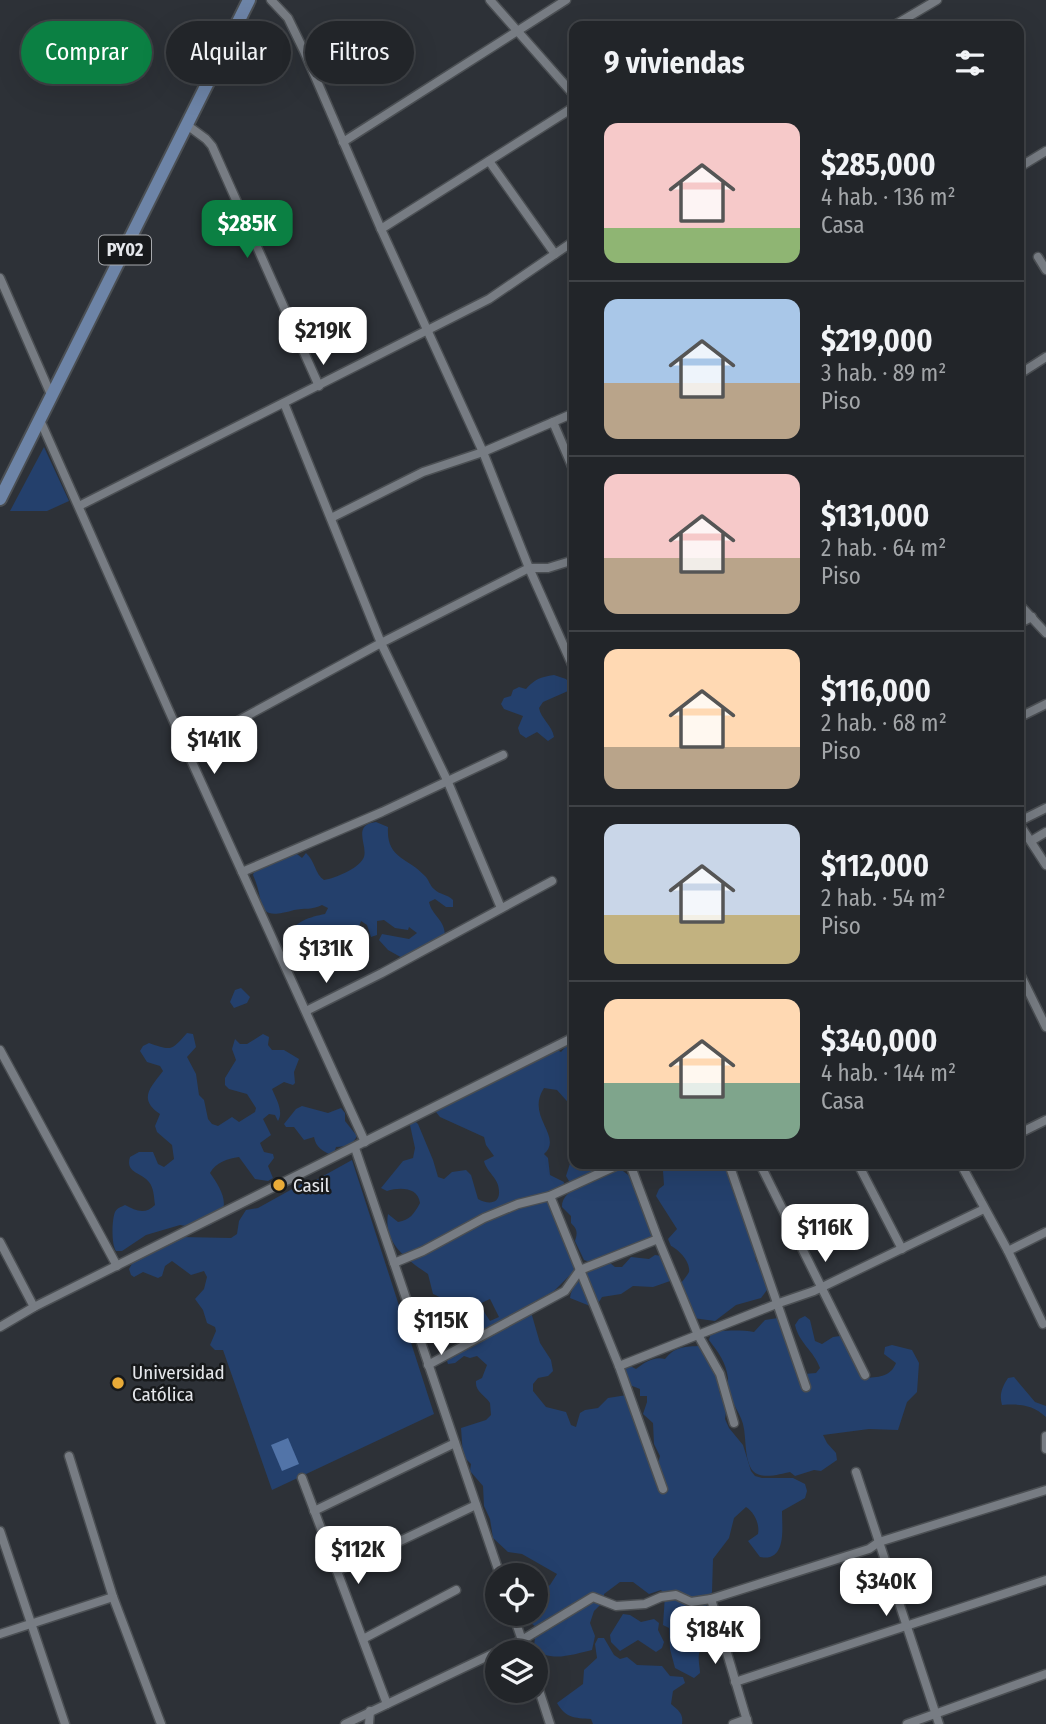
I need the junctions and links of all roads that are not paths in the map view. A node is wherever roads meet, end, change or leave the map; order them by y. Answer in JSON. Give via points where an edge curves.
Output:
{"nodes":[{"id":1,"x":249,"y":0,"type":"edge"},
{"id":2,"x":271,"y":0,"type":"edge"},
{"id":3,"x":490,"y":0,"type":"edge"},
{"id":4,"x":566,"y":0,"type":"edge"},
{"id":5,"x":937,"y":0,"type":"edge"},
{"id":6,"x":901,"y":21,"type":"edge"},
{"id":7,"x":517,"y":30,"type":"junction"},
{"id":8,"x":569,"y":89,"type":"edge"},
{"id":9,"x":569,"y":110,"type":"edge"},
{"id":10,"x":187,"y":125,"type":"junction"},
{"id":11,"x":343,"y":142,"type":"junction"},
{"id":12,"x":1046,"y":151,"type":"edge"},
{"id":13,"x":489,"y":161,"type":"junction"},
{"id":14,"x":1024,"y":164,"type":"edge"},
{"id":15,"x":381,"y":229,"type":"junction"},
{"id":16,"x":569,"y":244,"type":"edge"},
{"id":17,"x":555,"y":254,"type":"junction"},
{"id":18,"x":1038,"y":257,"type":"dead end"},
{"id":19,"x":1046,"y":270,"type":"edge"},
{"id":20,"x":0,"y":278,"type":"edge"},
{"id":21,"x":427,"y":331,"type":"junction"},
{"id":22,"x":1046,"y":357,"type":"edge"},
{"id":23,"x":1024,"y":371,"type":"edge"},
{"id":24,"x":318,"y":386,"type":"junction"},
{"id":25,"x":51,"y":397,"type":"junction"},
{"id":26,"x":284,"y":403,"type":"junction"},
{"id":27,"x":569,"y":415,"type":"edge"},
{"id":28,"x":40,"y":420,"type":"junction"},
{"id":29,"x":553,"y":422,"type":"junction"},
{"id":30,"x":484,"y":452,"type":"junction"},
{"id":31,"x":569,"y":459,"type":"edge"},
{"id":32,"x":0,"y":499,"type":"edge"},
{"id":33,"x":79,"y":506,"type":"junction"},
{"id":34,"x":331,"y":518,"type":"junction"},
{"id":35,"x":569,"y":562,"type":"edge"},
{"id":36,"x":529,"y":568,"type":"junction"},
{"id":37,"x":1024,"y":609,"type":"edge"},
{"id":38,"x":1032,"y":617,"type":"junction"},
{"id":39,"x":1024,"y":621,"type":"edge"},
{"id":40,"x":1046,"y":633,"type":"edge"},
{"id":41,"x":381,"y":643,"type":"junction"},
{"id":42,"x":569,"y":658,"type":"edge"},
{"id":43,"x":1046,"y":704,"type":"edge"},
{"id":44,"x":1024,"y":715,"type":"edge"},
{"id":45,"x":186,"y":749,"type":"junction"},
{"id":46,"x":503,"y":755,"type":"dead end"},
{"id":47,"x":447,"y":780,"type":"junction"},
{"id":48,"x":1046,"y":808,"type":"edge"},
{"id":49,"x":1024,"y":819,"type":"edge"},
{"id":50,"x":1024,"y":831,"type":"edge"},
{"id":51,"x":1046,"y":832,"type":"edge"},
{"id":52,"x":1031,"y":841,"type":"junction"},
{"id":53,"x":1046,"y":865,"type":"edge"},
{"id":54,"x":242,"y":872,"type":"junction"},
{"id":55,"x":552,"y":881,"type":"dead end"},
{"id":56,"x":501,"y":908,"type":"junction"},
{"id":57,"x":1024,"y":982,"type":"edge"},
{"id":58,"x":306,"y":1011,"type":"junction"},
{"id":59,"x":1046,"y":1027,"type":"edge"},
{"id":60,"x":569,"y":1040,"type":"edge"},
{"id":61,"x":1,"y":1053,"type":"edge"},
{"id":62,"x":1046,"y":1120,"type":"edge"},
{"id":63,"x":1024,"y":1131,"type":"edge"},
{"id":64,"x":365,"y":1142,"type":"junction"},
{"id":65,"x":355,"y":1148,"type":"junction"},
{"id":66,"x":609,"y":1169,"type":"edge"},
{"id":67,"x":632,"y":1169,"type":"edge"},
{"id":68,"x":731,"y":1169,"type":"edge"},
{"id":69,"x":762,"y":1169,"type":"edge"},
{"id":70,"x":861,"y":1169,"type":"edge"},
{"id":71,"x":964,"y":1169,"type":"edge"},
{"id":72,"x":551,"y":1196,"type":"junction"},
{"id":73,"x":984,"y":1209,"type":"junction"},
{"id":74,"x":1046,"y":1232,"type":"edge"},
{"id":75,"x":658,"y":1239,"type":"junction"},
{"id":76,"x":0,"y":1242,"type":"edge"},
{"id":77,"x":902,"y":1249,"type":"junction"},
{"id":78,"x":1009,"y":1251,"type":"junction"},
{"id":79,"x":394,"y":1263,"type":"junction"},
{"id":80,"x":117,"y":1266,"type":"junction"},
{"id":81,"x":580,"y":1270,"type":"junction"},
{"id":82,"x":821,"y":1288,"type":"junction"},
{"id":83,"x":779,"y":1303,"type":"junction"},
{"id":84,"x":34,"y":1307,"type":"junction"},
{"id":85,"x":1045,"y":1326,"type":"edge"},
{"id":86,"x":0,"y":1327,"type":"edge"},
{"id":87,"x":698,"y":1335,"type":"junction"},
{"id":88,"x":428,"y":1365,"type":"junction"},
{"id":89,"x":619,"y":1367,"type":"junction"},
{"id":90,"x":865,"y":1376,"type":"dead end"},
{"id":91,"x":806,"y":1387,"type":"dead end"},
{"id":92,"x":734,"y":1423,"type":"dead end"},
{"id":93,"x":1046,"y":1436,"type":"edge"},
{"id":94,"x":455,"y":1443,"type":"junction"},
{"id":95,"x":1046,"y":1448,"type":"edge"},
{"id":96,"x":69,"y":1456,"type":"dead end"},
{"id":97,"x":856,"y":1472,"type":"dead end"},
{"id":98,"x":302,"y":1478,"type":"dead end"},
{"id":99,"x":663,"y":1489,"type":"dead end"},
{"id":100,"x":1046,"y":1490,"type":"edge"},
{"id":101,"x":476,"y":1505,"type":"junction"},
{"id":102,"x":314,"y":1511,"type":"junction"},
{"id":103,"x":0,"y":1531,"type":"edge"},
{"id":104,"x":879,"y":1542,"type":"junction"},
{"id":105,"x":496,"y":1563,"type":"edge"},
{"id":106,"x":337,"y":1571,"type":"junction"},
{"id":107,"x":1046,"y":1580,"type":"edge"},
{"id":108,"x":456,"y":1590,"type":"dead end"},
{"id":109,"x":113,"y":1597,"type":"junction"},
{"id":110,"x":711,"y":1598,"type":"junction"},
{"id":111,"x":30,"y":1624,"type":"junction"},
{"id":112,"x":517,"y":1626,"type":"edge"},
{"id":113,"x":906,"y":1626,"type":"junction"},
{"id":114,"x":0,"y":1634,"type":"edge"},
{"id":115,"x":363,"y":1639,"type":"junction"},
{"id":116,"x":522,"y":1640,"type":"joint"},
{"id":117,"x":485,"y":1658,"type":"edge"},
{"id":118,"x":1046,"y":1674,"type":"edge"},
{"id":119,"x":735,"y":1682,"type":"junction"},
{"id":120,"x":543,"y":1703,"type":"edge"},
{"id":121,"x":387,"y":1704,"type":"junction"},
{"id":122,"x":370,"y":1711,"type":"junction"},
{"id":123,"x":936,"y":1714,"type":"junction"},
{"id":124,"x":747,"y":1721,"type":"edge"},
{"id":125,"x":65,"y":1724,"type":"edge"},
{"id":126,"x":161,"y":1724,"type":"edge"},
{"id":127,"x":345,"y":1724,"type":"edge"},
{"id":128,"x":369,"y":1724,"type":"edge"},
{"id":129,"x":550,"y":1724,"type":"edge"},
{"id":130,"x":733,"y":1724,"type":"edge"},
{"id":131,"x":907,"y":1724,"type":"edge"},
{"id":132,"x":939,"y":1724,"type":"edge"}],
"edges":[{"from":1,"to":10,"type":"main road","number":"PY02"},
{"from":2,"to":11,"type":"street","via":[[288,18]]},
{"from":3,"to":7,"type":"street"},
{"from":4,"to":7,"type":"street"},
{"from":5,"to":6,"type":"street"},
{"from":7,"to":8,"type":"street"},
{"from":7,"to":11,"type":"street"},
{"from":9,"to":13,"type":"street"},
{"from":10,"to":24,"type":"street","via":[[212,146]]},
{"from":10,"to":25,"type":"main road","number":"PY02"},
{"from":11,"to":15,"type":"street"},
{"from":12,"to":14,"type":"street"},
{"from":13,"to":15,"type":"street"},
{"from":13,"to":17,"type":"street"},
{"from":15,"to":21,"type":"street"},
{"from":16,"to":17,"type":"street"},
{"from":17,"to":21,"type":"street","via":[[489,299]]},
{"from":18,"to":19,"type":"street"},
{"from":20,"to":25,"type":"street"},
{"from":21,"to":24,"type":"street"},
{"from":21,"to":30,"type":"street"},
{"from":22,"to":23,"type":"street"},
{"from":24,"to":26,"type":"street"},
{"from":25,"to":28,"type":"main road","number":"PY02"},
{"from":26,"to":33,"type":"street"},
{"from":26,"to":34,"type":"street"},
{"from":27,"to":29,"type":"street"},
{"from":28,"to":32,"type":"main road","number":"PY02"},
{"from":28,"to":33,"type":"street"},
{"from":29,"to":30,"type":"street"},
{"from":29,"to":31,"type":"street"},
{"from":30,"to":34,"type":"street","via":[[423,472]]},
{"from":30,"to":36,"type":"street"},
{"from":33,"to":45,"type":"street"},
{"from":34,"to":41,"type":"street"},
{"from":35,"to":36,"type":"street"},
{"from":36,"to":41,"type":"street"},
{"from":36,"to":42,"type":"street"},
{"from":37,"to":38,"type":"street"},
{"from":38,"to":39,"type":"street"},
{"from":38,"to":40,"type":"street"},
{"from":41,"to":45,"type":"street"},
{"from":41,"to":47,"type":"street"},
{"from":43,"to":44,"type":"street"},
{"from":45,"to":54,"type":"street"},
{"from":46,"to":47,"type":"street"},
{"from":47,"to":54,"type":"street"},
{"from":47,"to":56,"type":"street"},
{"from":48,"to":49,"type":"street"},
{"from":50,"to":52,"type":"street"},
{"from":51,"to":52,"type":"street"},
{"from":52,"to":53,"type":"street"},
{"from":54,"to":58,"type":"street"},
{"from":55,"to":56,"type":"street"},
{"from":56,"to":58,"type":"street"},
{"from":57,"to":59,"type":"street"},
{"from":58,"to":64,"type":"street"},
{"from":60,"to":64,"type":"street"},
{"from":61,"to":80,"type":"street"},
{"from":62,"to":63,"type":"street"},
{"from":64,"to":65,"type":"street"},
{"from":65,"to":79,"type":"street"},
{"from":65,"to":80,"type":"street"},
{"from":66,"to":72,"type":"street"},
{"from":67,"to":75,"type":"street"},
{"from":68,"to":83,"type":"street"},
{"from":69,"to":82,"type":"street"},
{"from":70,"to":77,"type":"street"},
{"from":71,"to":73,"type":"street"},
{"from":72,"to":79,"type":"street","via":[[484,1218]]},
{"from":72,"to":81,"type":"street"},
{"from":73,"to":77,"type":"street"},
{"from":73,"to":78,"type":"street"},
{"from":74,"to":78,"type":"street"},
{"from":75,"to":81,"type":"street"},
{"from":75,"to":87,"type":"street"},
{"from":76,"to":84,"type":"street"},
{"from":77,"to":82,"type":"street"},
{"from":78,"to":85,"type":"street"},
{"from":79,"to":88,"type":"street"},
{"from":80,"to":84,"type":"street"},
{"from":81,"to":88,"type":"street","via":[[565,1291]]},
{"from":81,"to":89,"type":"street"},
{"from":82,"to":83,"type":"street"},
{"from":82,"to":90,"type":"street"},
{"from":83,"to":87,"type":"street"},
{"from":83,"to":91,"type":"street"},
{"from":84,"to":86,"type":"street"},
{"from":87,"to":89,"type":"street"},
{"from":87,"to":92,"type":"street","via":[[720,1374]]},
{"from":88,"to":94,"type":"street"},
{"from":89,"to":99,"type":"street"},
{"from":93,"to":95,"type":"street"},
{"from":94,"to":101,"type":"street"},
{"from":94,"to":102,"type":"street"},
{"from":96,"to":109,"type":"street"},
{"from":97,"to":104,"type":"street"},
{"from":98,"to":102,"type":"street"},
{"from":100,"to":104,"type":"street"},
{"from":101,"to":105,"type":"street"},
{"from":101,"to":106,"type":"street"},
{"from":102,"to":106,"type":"street"},
{"from":103,"to":111,"type":"street"},
{"from":104,"to":110,"type":"street"},
{"from":104,"to":113,"type":"street"},
{"from":106,"to":115,"type":"street"},
{"from":107,"to":113,"type":"street"},
{"from":108,"to":115,"type":"street"},
{"from":109,"to":111,"type":"street"},
{"from":109,"to":126,"type":"street"},
{"from":110,"to":116,"type":"street","via":[[691,1602],[676,1595],[645,1604],[616,1605],[593,1597]]},
{"from":110,"to":119,"type":"street"},
{"from":111,"to":114,"type":"street"},
{"from":111,"to":125,"type":"street"},
{"from":112,"to":116,"type":"street"},
{"from":113,"to":119,"type":"street"},
{"from":113,"to":123,"type":"street"},
{"from":115,"to":121,"type":"street"},
{"from":117,"to":121,"type":"street"},
{"from":118,"to":123,"type":"street"},
{"from":119,"to":124,"type":"street"},
{"from":120,"to":129,"type":"street"},
{"from":121,"to":122,"type":"street"},
{"from":122,"to":127,"type":"street"},
{"from":122,"to":128,"type":"street"},
{"from":123,"to":131,"type":"street"},
{"from":123,"to":132,"type":"street"},
{"from":124,"to":130,"type":"street"}]}
